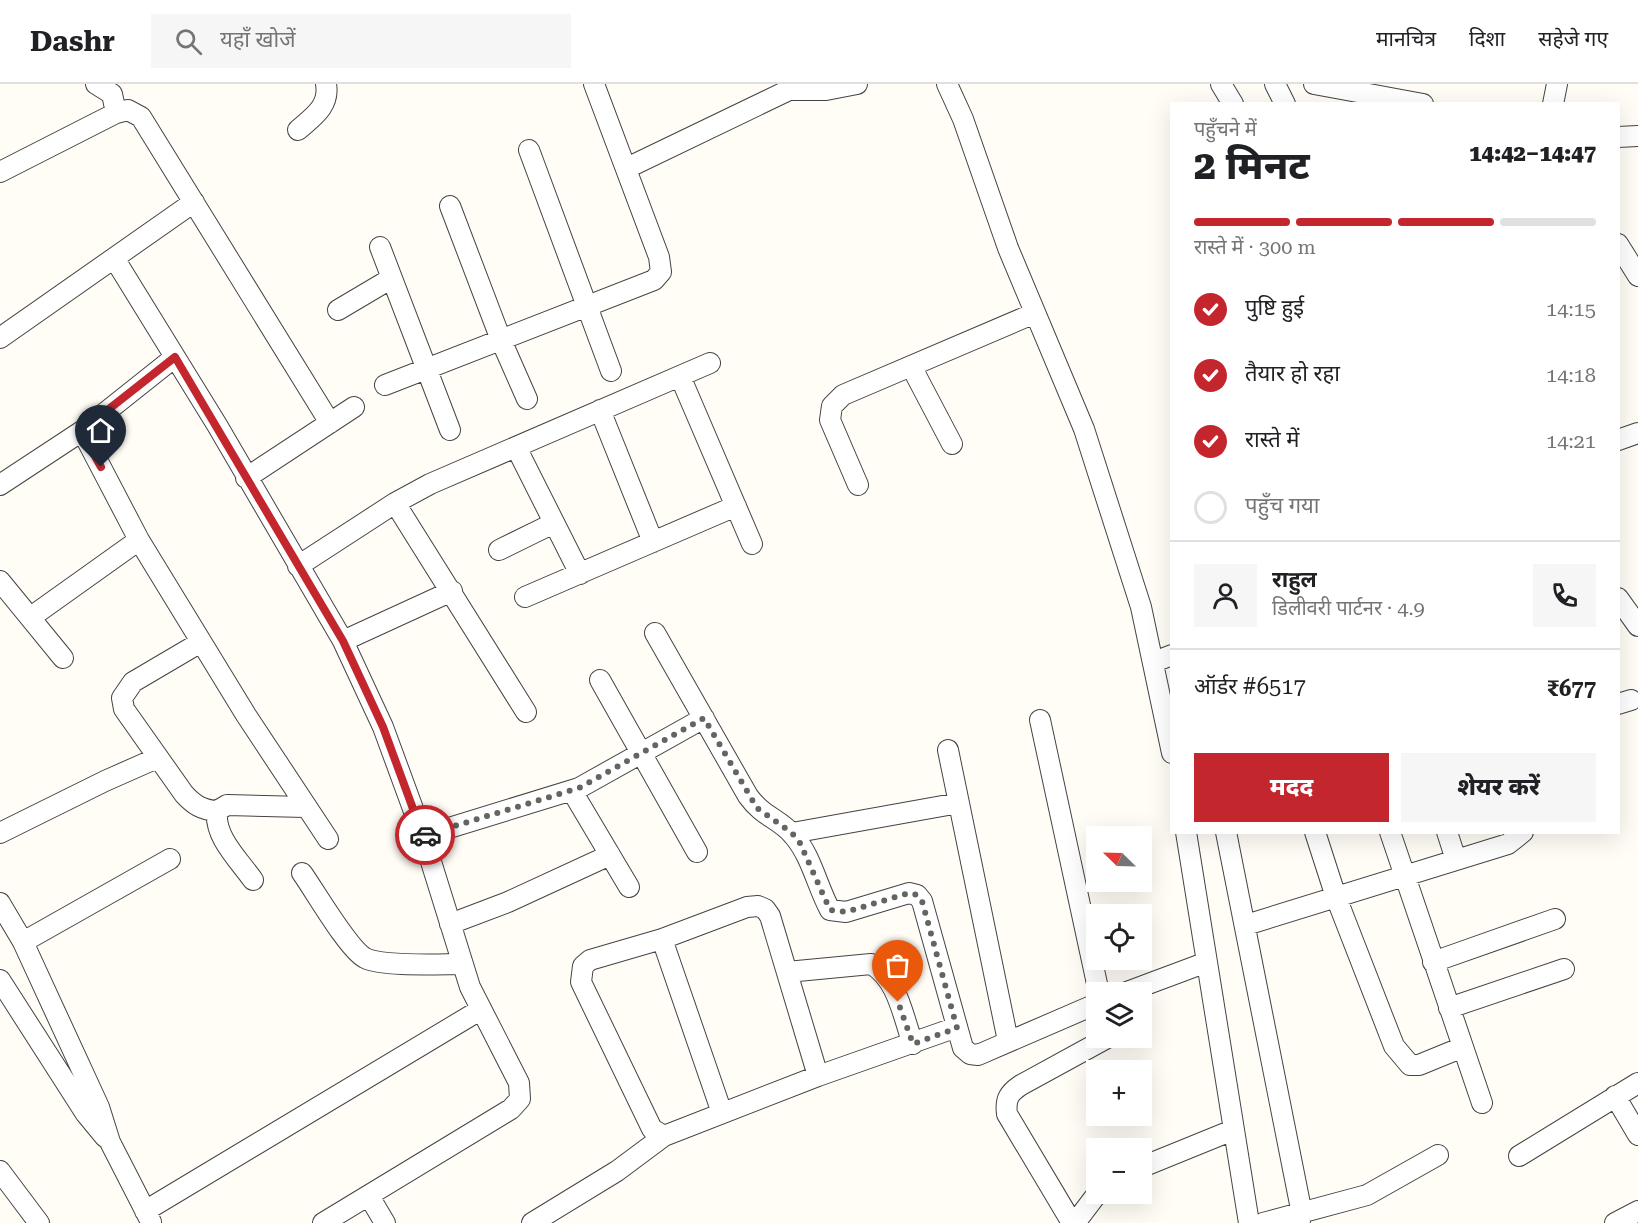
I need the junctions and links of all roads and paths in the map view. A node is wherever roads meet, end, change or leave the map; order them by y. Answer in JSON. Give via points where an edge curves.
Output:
{"nodes":[{"id":1,"x":96,"y":84,"type":"edge"},
{"id":2,"x":326,"y":84,"type":"edge"},
{"id":3,"x":594,"y":84,"type":"edge"},
{"id":4,"x":857,"y":84,"type":"edge"},
{"id":5,"x":947,"y":84,"type":"edge"},
{"id":6,"x":1221,"y":84,"type":"edge"},
{"id":7,"x":1275,"y":84,"type":"edge"},
{"id":8,"x":1314,"y":84,"type":"edge"},
{"id":9,"x":1557,"y":84,"type":"edge"},
{"id":10,"x":1232,"y":102,"type":"edge"},
{"id":11,"x":1284,"y":102,"type":"edge"},
{"id":12,"x":1412,"y":102,"type":"edge"},
{"id":13,"x":1553,"y":102,"type":"edge"},
{"id":14,"x":116,"y":113,"type":"junction"},
{"id":15,"x":298,"y":130,"type":"dead end"},
{"id":16,"x":1638,"y":136,"type":"edge"},
{"id":17,"x":1620,"y":137,"type":"edge"},
{"id":18,"x":529,"y":150,"type":"dead end"},
{"id":19,"x":627,"y":168,"type":"junction"},
{"id":20,"x":0,"y":172,"type":"edge"},
{"id":21,"x":194,"y":202,"type":"junction"},
{"id":22,"x":450,"y":206,"type":"dead end"},
{"id":23,"x":1620,"y":247,"type":"edge"},
{"id":24,"x":380,"y":248,"type":"dead end"},
{"id":25,"x":114,"y":258,"type":"junction"},
{"id":26,"x":1638,"y":276,"type":"edge"},
{"id":27,"x":392,"y":278,"type":"junction"},
{"id":28,"x":586,"y":306,"type":"junction"},
{"id":29,"x":338,"y":310,"type":"dead end"},
{"id":30,"x":1035,"y":313,"type":"junction"},
{"id":31,"x":0,"y":338,"type":"edge"},
{"id":32,"x":501,"y":340,"type":"junction"},
{"id":33,"x":175,"y":357,"type":"junction"},
{"id":34,"x":710,"y":363,"type":"dead end"},
{"id":35,"x":911,"y":366,"type":"junction"},
{"id":36,"x":425,"y":370,"type":"junction"},
{"id":37,"x":611,"y":370,"type":"dead end"},
{"id":38,"x":680,"y":376,"type":"junction"},
{"id":39,"x":385,"y":386,"type":"dead end"},
{"id":40,"x":527,"y":399,"type":"dead end"},
{"id":41,"x":354,"y":407,"type":"dead end"},
{"id":42,"x":600,"y":410,"type":"junction"},
{"id":43,"x":330,"y":423,"type":"junction"},
{"id":44,"x":450,"y":430,"type":"dead end"},
{"id":45,"x":81,"y":431,"type":"junction"},
{"id":46,"x":1638,"y":433,"type":"edge"},
{"id":47,"x":1620,"y":439,"type":"edge"},
{"id":48,"x":952,"y":444,"type":"dead end"},
{"id":49,"x":516,"y":447,"type":"junction"},
{"id":50,"x":246,"y":478,"type":"junction"},
{"id":51,"x":0,"y":485,"type":"edge"},
{"id":52,"x":858,"y":485,"type":"dead end"},
{"id":53,"x":395,"y":503,"type":"junction"},
{"id":54,"x":736,"y":506,"type":"junction"},
{"id":55,"x":554,"y":523,"type":"junction"},
{"id":56,"x":139,"y":540,"type":"junction"},
{"id":57,"x":653,"y":542,"type":"junction"},
{"id":58,"x":752,"y":544,"type":"dead end"},
{"id":59,"x":499,"y":550,"type":"dead end"},
{"id":60,"x":298,"y":566,"type":"junction"},
{"id":61,"x":580,"y":574,"type":"junction"},
{"id":62,"x":0,"y":580,"type":"edge"},
{"id":63,"x":452,"y":591,"type":"junction"},
{"id":64,"x":525,"y":597,"type":"dead end"},
{"id":65,"x":1620,"y":601,"type":"edge"},
{"id":66,"x":31,"y":617,"type":"junction"},
{"id":67,"x":1638,"y":626,"type":"edge"},
{"id":68,"x":655,"y":633,"type":"dead end"},
{"id":69,"x":343,"y":641,"type":"junction"},
{"id":70,"x":201,"y":642,"type":"junction"},
{"id":71,"x":63,"y":658,"type":"dead end"},
{"id":72,"x":1163,"y":658,"type":"edge"},
{"id":73,"x":600,"y":680,"type":"dead end"},
{"id":74,"x":526,"y":712,"type":"dead end"},
{"id":75,"x":704,"y":718,"type":"junction"},
{"id":76,"x":1040,"y":720,"type":"dead end"},
{"id":77,"x":1170,"y":732,"type":"edge"},
{"id":78,"x":948,"y":750,"type":"dead end"},
{"id":79,"x":643,"y":753,"type":"junction"},
{"id":80,"x":157,"y":758,"type":"junction"},
{"id":81,"x":572,"y":791,"type":"junction"},
{"id":82,"x":959,"y":803,"type":"junction"},
{"id":83,"x":305,"y":807,"type":"junction"},
{"id":84,"x":217,"y":811,"type":"junction"},
{"id":85,"x":0,"y":833,"type":"edge"},
{"id":86,"x":792,"y":833,"type":"junction"},
{"id":87,"x":1186,"y":834,"type":"edge"},
{"id":88,"x":1226,"y":834,"type":"edge"},
{"id":89,"x":1316,"y":834,"type":"edge"},
{"id":90,"x":1391,"y":834,"type":"edge"},
{"id":91,"x":1448,"y":834,"type":"edge"},
{"id":92,"x":1520,"y":834,"type":"edge"},
{"id":93,"x":423,"y":836,"type":"junction"},
{"id":94,"x":328,"y":839,"type":"dead end"},
{"id":95,"x":697,"y":852,"type":"dead end"},
{"id":96,"x":610,"y":855,"type":"junction"},
{"id":97,"x":170,"y":859,"type":"dead end"},
{"id":98,"x":1456,"y":860,"type":"junction"},
{"id":99,"x":302,"y":873,"type":"dead end"},
{"id":100,"x":1403,"y":876,"type":"junction"},
{"id":101,"x":253,"y":880,"type":"dead end"},
{"id":102,"x":629,"y":887,"type":"dead end"},
{"id":103,"x":1336,"y":897,"type":"junction"},
{"id":104,"x":0,"y":903,"type":"edge"},
{"id":105,"x":1554,"y":919,"type":"dead end"},
{"id":106,"x":450,"y":924,"type":"junction"},
{"id":107,"x":1246,"y":924,"type":"junction"},
{"id":108,"x":662,"y":939,"type":"junction"},
{"id":109,"x":23,"y":942,"type":"junction"},
{"id":110,"x":1207,"y":962,"type":"junction"},
{"id":111,"x":1433,"y":962,"type":"junction"},
{"id":112,"x":462,"y":964,"type":"junction"},
{"id":113,"x":1564,"y":969,"type":"dead end"},
{"id":114,"x":787,"y":972,"type":"junction"},
{"id":115,"x":0,"y":980,"type":"edge"},
{"id":116,"x":1097,"y":982,"type":"edge"},
{"id":117,"x":1152,"y":983,"type":"edge"},
{"id":118,"x":1086,"y":1008,"type":"edge"},
{"id":119,"x":1449,"y":1008,"type":"junction"},
{"id":120,"x":480,"y":1010,"type":"junction"},
{"id":121,"x":957,"y":1028,"type":"junction"},
{"id":122,"x":1008,"y":1041,"type":"junction"},
{"id":123,"x":913,"y":1044,"type":"junction"},
{"id":124,"x":1463,"y":1047,"type":"junction"},
{"id":125,"x":1089,"y":1048,"type":"edge"},
{"id":126,"x":818,"y":1076,"type":"junction"},
{"id":127,"x":1638,"y":1083,"type":"edge"},
{"id":128,"x":1615,"y":1096,"type":"junction"},
{"id":129,"x":1482,"y":1103,"type":"dead end"},
{"id":130,"x":722,"y":1113,"type":"junction"},
{"id":131,"x":1233,"y":1130,"type":"junction"},
{"id":132,"x":1638,"y":1135,"type":"edge"},
{"id":133,"x":664,"y":1136,"type":"junction"},
{"id":134,"x":110,"y":1143,"type":"junction"},
{"id":135,"x":1438,"y":1155,"type":"dead end"},
{"id":136,"x":1519,"y":1156,"type":"dead end"},
{"id":137,"x":1152,"y":1163,"type":"edge"},
{"id":138,"x":0,"y":1171,"type":"edge"},
{"id":139,"x":369,"y":1196,"type":"junction"},
{"id":140,"x":1089,"y":1204,"type":"edge"},
{"id":141,"x":1638,"y":1210,"type":"edge"},
{"id":142,"x":143,"y":1214,"type":"edge"},
{"id":143,"x":565,"y":1215,"type":"edge"},
{"id":144,"x":1301,"y":1218,"type":"edge"},
{"id":145,"x":39,"y":1223,"type":"edge"},
{"id":146,"x":323,"y":1223,"type":"edge"},
{"id":147,"x":385,"y":1223,"type":"edge"},
{"id":148,"x":532,"y":1223,"type":"edge"},
{"id":149,"x":1073,"y":1223,"type":"edge"},
{"id":150,"x":1249,"y":1223,"type":"edge"},
{"id":151,"x":1263,"y":1223,"type":"edge"},
{"id":152,"x":1615,"y":1223,"type":"edge"}],
"edges":[{"from":1,"to":14,"type":"street","via":[[112,94]]},
{"from":2,"to":15,"type":"street","via":[[323,107]]},
{"from":3,"to":19,"type":"street"},
{"from":4,"to":19,"type":"street","via":[[826,90],[789,90]]},
{"from":5,"to":30,"type":"street"},
{"from":6,"to":10,"type":"street"},
{"from":7,"to":11,"type":"street"},
{"from":8,"to":12,"type":"street"},
{"from":9,"to":13,"type":"street"},
{"from":14,"to":20,"type":"street"},
{"from":14,"to":21,"type":"street","via":[[128,110],[141,117]]},
{"from":16,"to":17,"type":"street"},
{"from":18,"to":28,"type":"street"},
{"from":19,"to":28,"type":"street","via":[[661,272],[654,280]]},
{"from":21,"to":25,"type":"street"},
{"from":21,"to":43,"type":"street"},
{"from":22,"to":32,"type":"street"},
{"from":23,"to":26,"type":"street"},
{"from":24,"to":27,"type":"street"},
{"from":25,"to":31,"type":"street"},
{"from":25,"to":33,"type":"street"},
{"from":27,"to":29,"type":"street"},
{"from":27,"to":36,"type":"street"},
{"from":28,"to":32,"type":"street"},
{"from":28,"to":37,"type":"street"},
{"from":30,"to":35,"type":"street"},
{"from":30,"to":72,"type":"street","via":[[1084,429]]},
{"from":32,"to":36,"type":"street"},
{"from":32,"to":40,"type":"street"},
{"from":33,"to":45,"type":"street"},
{"from":33,"to":50,"type":"street"},
{"from":34,"to":38,"type":"street"},
{"from":35,"to":48,"type":"street"},
{"from":35,"to":52,"type":"street","via":[[843,395],[832,406],[830,420]]},
{"from":36,"to":39,"type":"street"},
{"from":36,"to":44,"type":"street"},
{"from":38,"to":42,"type":"street"},
{"from":38,"to":54,"type":"street"},
{"from":41,"to":43,"type":"street"},
{"from":42,"to":49,"type":"street"},
{"from":42,"to":57,"type":"street"},
{"from":43,"to":50,"type":"street"},
{"from":45,"to":51,"type":"street"},
{"from":45,"to":56,"type":"street"},
{"from":46,"to":47,"type":"street"},
{"from":49,"to":53,"type":"street"},
{"from":49,"to":55,"type":"street"},
{"from":50,"to":60,"type":"street"},
{"from":53,"to":60,"type":"street"},
{"from":53,"to":63,"type":"street"},
{"from":54,"to":57,"type":"street"},
{"from":54,"to":58,"type":"street"},
{"from":55,"to":59,"type":"street"},
{"from":55,"to":61,"type":"street"},
{"from":56,"to":66,"type":"street"},
{"from":56,"to":70,"type":"street"},
{"from":57,"to":61,"type":"street"},
{"from":60,"to":69,"type":"street"},
{"from":61,"to":64,"type":"street"},
{"from":62,"to":66,"type":"street"},
{"from":63,"to":69,"type":"street"},
{"from":63,"to":74,"type":"street"},
{"from":65,"to":67,"type":"street"},
{"from":66,"to":71,"type":"street"},
{"from":68,"to":75,"type":"street"},
{"from":69,"to":93,"type":"street","via":[[383,727]]},
{"from":70,"to":80,"type":"street","via":[[133,682],[122,698],[124,709]]},
{"from":70,"to":83,"type":"street"},
{"from":72,"to":77,"type":"street"},
{"from":73,"to":79,"type":"street"},
{"from":75,"to":79,"type":"street"},
{"from":75,"to":86,"type":"street","via":[[757,808]]},
{"from":76,"to":116,"type":"street"},
{"from":78,"to":82,"type":"street"},
{"from":79,"to":81,"type":"street"},
{"from":79,"to":95,"type":"street"},
{"from":80,"to":84,"type":"street","via":[[193,804]]},
{"from":80,"to":85,"type":"street"},
{"from":81,"to":93,"type":"street"},
{"from":81,"to":96,"type":"street"},
{"from":82,"to":86,"type":"street"},
{"from":82,"to":122,"type":"street"},
{"from":83,"to":84,"type":"street","via":[[227,805]]},
{"from":83,"to":94,"type":"street"},
{"from":84,"to":101,"type":"street","via":[[216,824],[223,839]]},
{"from":86,"to":121,"type":"street","via":[[830,910],[846,912],[909,893],[917,895],[922,901]]},
{"from":87,"to":110,"type":"street"},
{"from":88,"to":107,"type":"street"},
{"from":89,"to":103,"type":"street"},
{"from":90,"to":100,"type":"street"},
{"from":91,"to":98,"type":"street"},
{"from":92,"to":98,"type":"street","via":[[1508,844]]},
{"from":93,"to":106,"type":"street"},
{"from":96,"to":102,"type":"street"},
{"from":96,"to":106,"type":"street","via":[[518,898]]},
{"from":97,"to":109,"type":"street"},
{"from":98,"to":100,"type":"street"},
{"from":99,"to":112,"type":"street","via":[[352,946],[365,958]]},
{"from":100,"to":103,"type":"street"},
{"from":100,"to":111,"type":"street"},
{"from":103,"to":107,"type":"street"},
{"from":103,"to":124,"type":"street","via":[[1402,1058],[1410,1065],[1419,1065]]},
{"from":104,"to":109,"type":"street"},
{"from":105,"to":111,"type":"street"},
{"from":106,"to":112,"type":"street"},
{"from":107,"to":144,"type":"street"},
{"from":108,"to":114,"type":"street","via":[[758,906],[770,916]]},
{"from":108,"to":130,"type":"street"},
{"from":108,"to":133,"type":"street","via":[[590,960],[583,966],[580,982],[652,1129]]},
{"from":109,"to":134,"type":"street","via":[[99,1107]]},
{"from":110,"to":117,"type":"street"},
{"from":110,"to":131,"type":"street"},
{"from":111,"to":119,"type":"street"},
{"from":112,"to":120,"type":"street"},
{"from":113,"to":119,"type":"street"},
{"from":114,"to":123,"type":"street","via":[[871,964],[882,970],[890,980]]},
{"from":114,"to":126,"type":"street"},
{"from":115,"to":134,"type":"street","via":[[86,1114]]},
{"from":118,"to":122,"type":"street"},
{"from":119,"to":124,"type":"street"},
{"from":120,"to":139,"type":"street","via":[[513,1067],[519,1099],[511,1109]]},
{"from":120,"to":142,"type":"street"},
{"from":121,"to":122,"type":"street","via":[[963,1048],[970,1054],[978,1055]]},
{"from":121,"to":123,"type":"street"},
{"from":123,"to":126,"type":"street"},
{"from":124,"to":129,"type":"street"},
{"from":125,"to":149,"type":"street","via":[[1021,1085],[1006,1101],[1007,1114]]},
{"from":126,"to":130,"type":"street"},
{"from":127,"to":128,"type":"street"},
{"from":128,"to":132,"type":"street"},
{"from":128,"to":136,"type":"street"},
{"from":130,"to":133,"type":"street"},
{"from":131,"to":137,"type":"street"},
{"from":131,"to":150,"type":"street"},
{"from":133,"to":143,"type":"street"},
{"from":134,"to":142,"type":"street"},
{"from":135,"to":144,"type":"street","via":[[1367,1195]]},
{"from":138,"to":145,"type":"street"},
{"from":139,"to":146,"type":"street"},
{"from":139,"to":147,"type":"street"},
{"from":140,"to":149,"type":"street"},
{"from":141,"to":152,"type":"street"},
{"from":143,"to":148,"type":"street"},
{"from":144,"to":151,"type":"street"}]}
